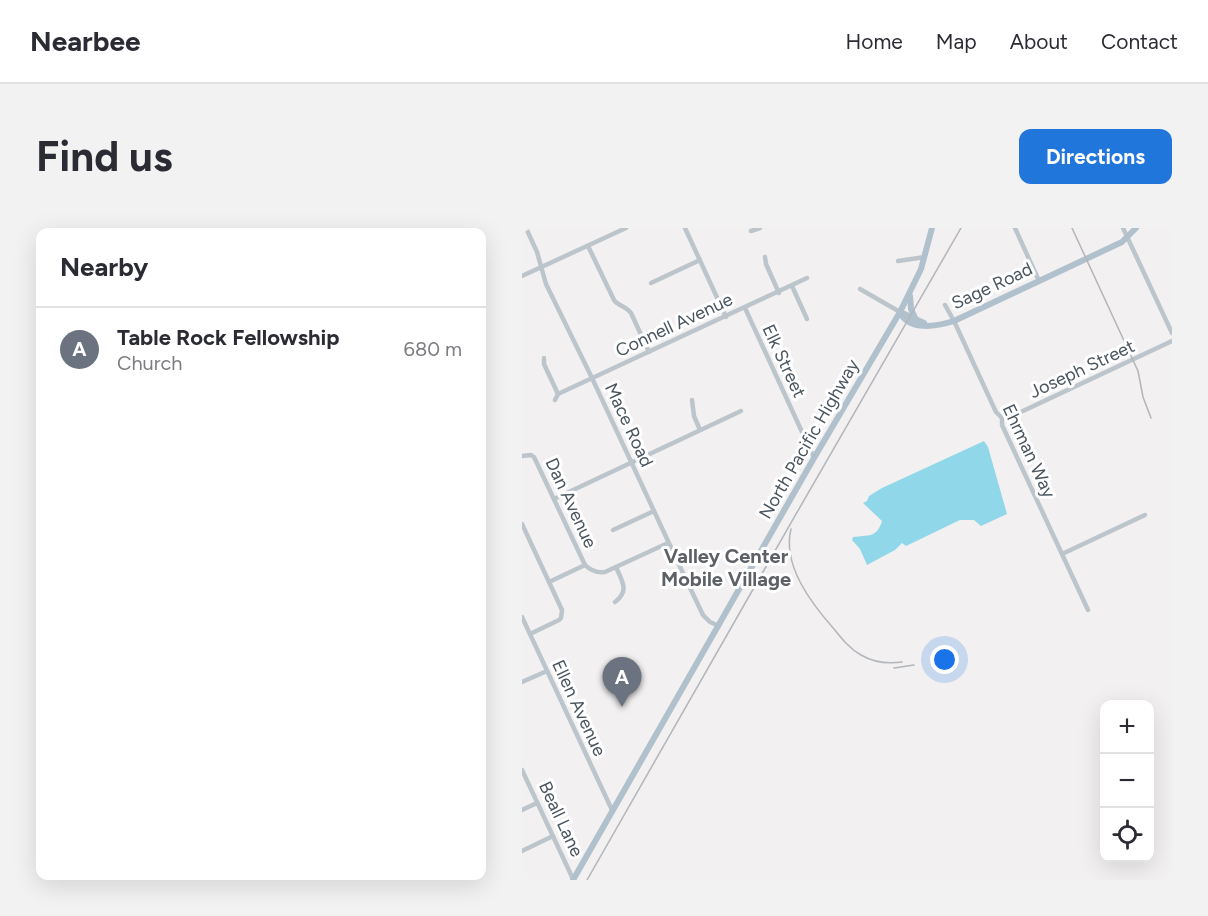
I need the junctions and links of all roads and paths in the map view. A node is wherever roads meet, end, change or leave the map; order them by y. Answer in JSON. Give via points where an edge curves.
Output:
{"nodes":[{"id":1,"x":526,"y":228,"type":"edge"},
{"id":2,"x":626,"y":228,"type":"edge"},
{"id":3,"x":685,"y":228,"type":"edge"},
{"id":4,"x":760,"y":228,"type":"edge"},
{"id":5,"x":932,"y":228,"type":"edge"},
{"id":6,"x":1015,"y":228,"type":"edge"},
{"id":7,"x":1123,"y":228,"type":"edge"},
{"id":8,"x":1136,"y":228,"type":"edge"},
{"id":9,"x":751,"y":231,"type":"dead end"},
{"id":10,"x":1128,"y":237,"type":"junction"},
{"id":11,"x":588,"y":246,"type":"junction"},
{"id":12,"x":765,"y":257,"type":"dead end"},
{"id":13,"x":925,"y":257,"type":"junction"},
{"id":14,"x":700,"y":260,"type":"junction"},
{"id":15,"x":898,"y":261,"type":"dead end"},
{"id":16,"x":541,"y":268,"type":"junction"},
{"id":17,"x":522,"y":276,"type":"edge"},
{"id":18,"x":807,"y":278,"type":"dead end"},
{"id":19,"x":1039,"y":280,"type":"junction"},
{"id":20,"x":651,"y":283,"type":"dead end"},
{"id":21,"x":792,"y":286,"type":"junction"},
{"id":22,"x":860,"y":289,"type":"dead end"},
{"id":23,"x":779,"y":292,"type":"junction"},
{"id":24,"x":910,"y":292,"type":"junction"},
{"id":25,"x":945,"y":305,"type":"dead end"},
{"id":26,"x":745,"y":308,"type":"junction"},
{"id":27,"x":900,"y":312,"type":"junction"},
{"id":28,"x":726,"y":317,"type":"junction"},
{"id":29,"x":807,"y":319,"type":"dead end"},
{"id":30,"x":915,"y":319,"type":"junction"},
{"id":31,"x":954,"y":321,"type":"junction"},
{"id":32,"x":935,"y":325,"type":"junction"},
{"id":33,"x":1172,"y":333,"type":"edge"},
{"id":34,"x":1172,"y":342,"type":"edge"},
{"id":35,"x":649,"y":352,"type":"junction"},
{"id":36,"x":544,"y":358,"type":"dead end"},
{"id":37,"x":592,"y":378,"type":"junction"},
{"id":38,"x":558,"y":394,"type":"junction"},
{"id":39,"x":555,"y":400,"type":"dead end"},
{"id":40,"x":692,"y":400,"type":"dead end"},
{"id":41,"x":741,"y":411,"type":"dead end"},
{"id":42,"x":1002,"y":418,"type":"junction"},
{"id":43,"x":700,"y":430,"type":"junction"},
{"id":44,"x":522,"y":456,"type":"edge"},
{"id":45,"x":814,"y":458,"type":"junction"},
{"id":46,"x":632,"y":462,"type":"junction"},
{"id":47,"x":554,"y":499,"type":"junction"},
{"id":48,"x":654,"y":511,"type":"junction"},
{"id":49,"x":1145,"y":515,"type":"dead end"},
{"id":50,"x":522,"y":524,"type":"edge"},
{"id":51,"x":613,"y":530,"type":"dead end"},
{"id":52,"x":668,"y":543,"type":"junction"},
{"id":53,"x":1062,"y":554,"type":"junction"},
{"id":54,"x":585,"y":565,"type":"junction"},
{"id":55,"x":616,"y":567,"type":"junction"},
{"id":56,"x":549,"y":582,"type":"junction"},
{"id":57,"x":615,"y":602,"type":"dead end"},
{"id":58,"x":1088,"y":610,"type":"dead end"},
{"id":59,"x":522,"y":617,"type":"edge"},
{"id":60,"x":719,"y":626,"type":"junction"},
{"id":61,"x":530,"y":634,"type":"junction"},
{"id":62,"x":547,"y":671,"type":"junction"},
{"id":63,"x":522,"y":682,"type":"edge"},
{"id":64,"x":522,"y":771,"type":"edge"},
{"id":65,"x":537,"y":803,"type":"junction"},
{"id":66,"x":522,"y":810,"type":"edge"},
{"id":67,"x":612,"y":810,"type":"junction"},
{"id":68,"x":553,"y":836,"type":"junction"},
{"id":69,"x":522,"y":851,"type":"edge"},
{"id":70,"x":573,"y":880,"type":"edge"}],
"edges":[{"from":1,"to":16,"type":"street","name":"Mace Road"},
{"from":2,"to":11,"type":"street"},
{"from":3,"to":14,"type":"street"},
{"from":4,"to":9,"type":"street"},
{"from":5,"to":13,"type":"main road","name":"North Pacific Highway"},
{"from":6,"to":19,"type":"street"},
{"from":7,"to":10,"type":"street"},
{"from":8,"to":10,"type":"main road","name":"Sage Road"},
{"from":10,"to":19,"type":"main road","name":"Sage Road"},
{"from":10,"to":33,"type":"street"},
{"from":11,"to":16,"type":"street"},
{"from":11,"to":35,"type":"street","via":[[614,300],[628,309]]},
{"from":12,"to":23,"type":"street"},
{"from":13,"to":15,"type":"street"},
{"from":13,"to":24,"type":"main road","name":"North Pacific Highway"},
{"from":14,"to":20,"type":"street"},
{"from":14,"to":28,"type":"street"},
{"from":16,"to":17,"type":"street"},
{"from":16,"to":37,"type":"street","name":"Mace Road"},
{"from":18,"to":21,"type":"street","name":"Connell Avenue"},
{"from":19,"to":31,"type":"main road","name":"Sage Road"},
{"from":21,"to":23,"type":"street","name":"Connell Avenue"},
{"from":21,"to":29,"type":"street"},
{"from":22,"to":27,"type":"street","name":"Sage Road"},
{"from":23,"to":26,"type":"street","name":"Connell Avenue"},
{"from":24,"to":27,"type":"main road","name":"North Pacific Highway"},
{"from":24,"to":30,"type":"main road","via":[[910,309]]},
{"from":25,"to":31,"type":"street","name":"Ehrman Way"},
{"from":26,"to":28,"type":"street","name":"Connell Avenue"},
{"from":26,"to":45,"type":"street","name":"Elk Street"},
{"from":27,"to":30,"type":"main road"},
{"from":27,"to":32,"type":"main road","name":"Sage Road","via":[[907,321],[927,327]]},
{"from":27,"to":45,"type":"main road","name":"North Pacific Highway"},
{"from":28,"to":35,"type":"street","name":"Connell Avenue"},
{"from":30,"to":32,"type":"main road"},
{"from":31,"to":32,"type":"main road","name":"Sage Road"},
{"from":31,"to":42,"type":"street","name":"Ehrman Way"},
{"from":34,"to":42,"type":"street","name":"Joseph Street"},
{"from":35,"to":37,"type":"street","name":"Connell Avenue"},
{"from":36,"to":38,"type":"street"},
{"from":37,"to":38,"type":"street","name":"Connell Avenue"},
{"from":37,"to":46,"type":"street","name":"Mace Road"},
{"from":38,"to":39,"type":"street"},
{"from":40,"to":43,"type":"street"},
{"from":41,"to":43,"type":"street"},
{"from":42,"to":53,"type":"street","name":"Ehrman Way"},
{"from":43,"to":46,"type":"street"},
{"from":44,"to":47,"type":"street","name":"Dan Avenue","via":[[531,454],[536,460]]},
{"from":45,"to":60,"type":"main road","name":"North Pacific Highway"},
{"from":46,"to":47,"type":"street"},
{"from":46,"to":48,"type":"street","name":"Mace Road"},
{"from":47,"to":54,"type":"street","name":"Dan Avenue"},
{"from":48,"to":51,"type":"street"},
{"from":48,"to":52,"type":"street","name":"Mace Road"},
{"from":49,"to":53,"type":"street"},
{"from":50,"to":56,"type":"street"},
{"from":52,"to":55,"type":"street"},
{"from":52,"to":60,"type":"street","name":"Mace Road","via":[[704,615]]},
{"from":53,"to":58,"type":"street","name":"Ehrman Way"},
{"from":54,"to":55,"type":"street","via":[[597,572]]},
{"from":54,"to":56,"type":"street"},
{"from":55,"to":57,"type":"street","via":[[624,588],[622,597]]},
{"from":56,"to":61,"type":"street","via":[[562,610],[561,618]]},
{"from":59,"to":61,"type":"street","name":"Ellen Avenue"},
{"from":60,"to":67,"type":"main road","name":"North Pacific Highway"},
{"from":61,"to":62,"type":"street","name":"Ellen Avenue"},
{"from":62,"to":63,"type":"street"},
{"from":62,"to":67,"type":"street","name":"Ellen Avenue"},
{"from":64,"to":65,"type":"street","name":"Beall Lane"},
{"from":65,"to":66,"type":"street"},
{"from":65,"to":68,"type":"street","name":"Beall Lane"},
{"from":67,"to":70,"type":"main road","name":"North Pacific Highway"},
{"from":68,"to":69,"type":"street"},
{"from":68,"to":70,"type":"street","name":"Beall Lane"}]}
